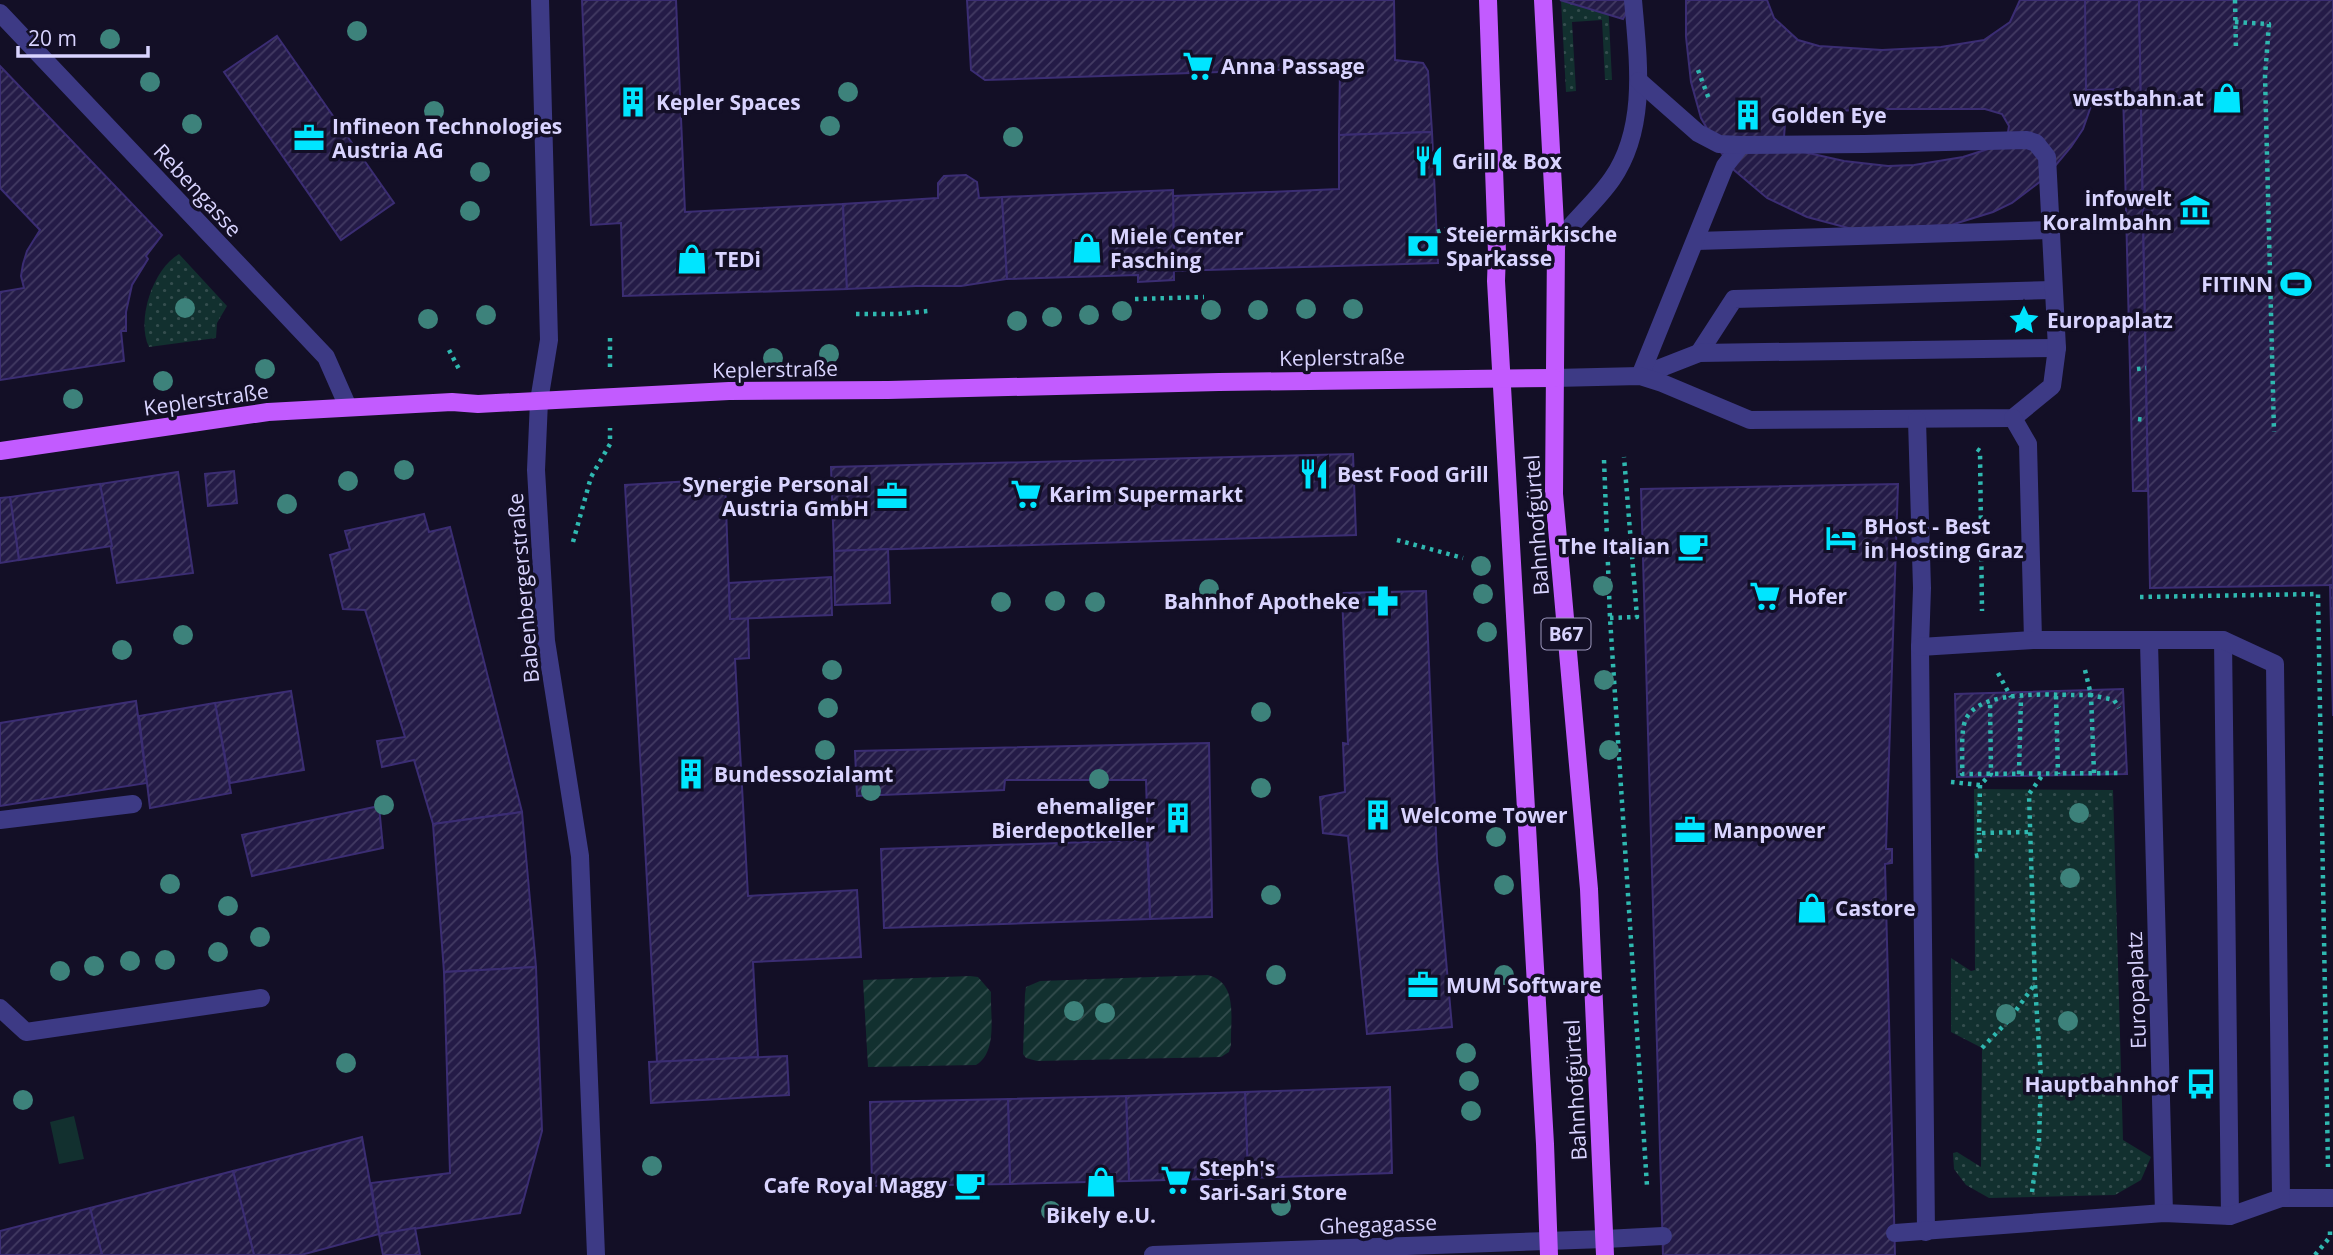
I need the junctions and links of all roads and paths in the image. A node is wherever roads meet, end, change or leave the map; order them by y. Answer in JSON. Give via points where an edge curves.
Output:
{"nodes":[{"id":1,"x":540,"y":0,"type":"edge"},
{"id":2,"x":1488,"y":0,"type":"edge"},
{"id":3,"x":1543,"y":0,"type":"edge"},
{"id":4,"x":1633,"y":0,"type":"edge"},
{"id":5,"x":2235,"y":0,"type":"edge"},
{"id":6,"x":0,"y":12,"type":"edge"},
{"id":7,"x":2235,"y":22,"type":"junction"},
{"id":8,"x":2236,"y":51,"type":"dead end"},
{"id":9,"x":1698,"y":70,"type":"dead end"},
{"id":10,"x":1639,"y":81,"type":"junction"},
{"id":11,"x":1713,"y":108,"type":"dead end"},
{"id":12,"x":1741,"y":145,"type":"junction"},
{"id":13,"x":1446,"y":229,"type":"dead end"},
{"id":14,"x":2052,"y":230,"type":"junction"},
{"id":15,"x":1437,"y":232,"type":"dead end"},
{"id":16,"x":1696,"y":242,"type":"junction"},
{"id":17,"x":1556,"y":244,"type":"junction"},
{"id":18,"x":2053,"y":290,"type":"junction"},
{"id":19,"x":1204,"y":297,"type":"dead end"},
{"id":20,"x":1135,"y":299,"type":"dead end"},
{"id":21,"x":928,"y":311,"type":"dead end"},
{"id":22,"x":856,"y":314,"type":"dead end"},
{"id":23,"x":2057,"y":348,"type":"junction"},
{"id":24,"x":1699,"y":353,"type":"junction"},
{"id":25,"x":2146,"y":368,"type":"dead end"},
{"id":26,"x":2137,"y":369,"type":"dead end"},
{"id":27,"x":1640,"y":376,"type":"junction"},
{"id":28,"x":1502,"y":378,"type":"junction"},
{"id":29,"x":1554,"y":378,"type":"junction"},
{"id":30,"x":539,"y":401,"type":"junction"},
{"id":31,"x":348,"y":407,"type":"junction"},
{"id":32,"x":2013,"y":418,"type":"junction"},
{"id":33,"x":1917,"y":419,"type":"junction"},
{"id":34,"x":2138,"y":419,"type":"dead end"},
{"id":35,"x":2146,"y":420,"type":"dead end"},
{"id":36,"x":2274,"y":432,"type":"dead end"},
{"id":37,"x":610,"y":444,"type":"dead end"},
{"id":38,"x":1972,"y":446,"type":"dead end"},
{"id":39,"x":0,"y":451,"type":"edge"},
{"id":40,"x":1624,"y":457,"type":"dead end"},
{"id":41,"x":1604,"y":460,"type":"dead end"},
{"id":42,"x":592,"y":477,"type":"dead end"},
{"id":43,"x":1397,"y":540,"type":"dead end"},
{"id":44,"x":1463,"y":558,"type":"dead end"},
{"id":45,"x":1982,"y":611,"type":"dead end"},
{"id":46,"x":1610,"y":618,"type":"junction"},
{"id":47,"x":2033,"y":640,"type":"junction"},
{"id":48,"x":2222,"y":640,"type":"junction"},
{"id":49,"x":2149,"y":642,"type":"junction"},
{"id":50,"x":1920,"y":647,"type":"junction"},
{"id":51,"x":2084,"y":666,"type":"dead end"},
{"id":52,"x":1996,"y":669,"type":"dead end"},
{"id":53,"x":2091,"y":695,"type":"junction"},
{"id":54,"x":2021,"y":696,"type":"junction"},
{"id":55,"x":2056,"y":696,"type":"junction"},
{"id":56,"x":2011,"y":697,"type":"junction"},
{"id":57,"x":1990,"y":701,"type":"junction"},
{"id":58,"x":2123,"y":713,"type":"dead end"},
{"id":59,"x":2044,"y":773,"type":"junction"},
{"id":60,"x":2094,"y":773,"type":"junction"},
{"id":61,"x":2126,"y":773,"type":"dead end"},
{"id":62,"x":1992,"y":774,"type":"junction"},
{"id":63,"x":2019,"y":774,"type":"junction"},
{"id":64,"x":2058,"y":774,"type":"junction"},
{"id":65,"x":1980,"y":785,"type":"junction"},
{"id":66,"x":1922,"y":789,"type":"junction"},
{"id":67,"x":133,"y":804,"type":"dead end"},
{"id":68,"x":0,"y":820,"type":"edge"},
{"id":69,"x":2031,"y":832,"type":"junction"},
{"id":70,"x":1979,"y":833,"type":"junction"},
{"id":71,"x":1975,"y":856,"type":"dead end"},
{"id":72,"x":2035,"y":985,"type":"junction"},
{"id":73,"x":261,"y":998,"type":"dead end"},
{"id":74,"x":0,"y":1008,"type":"edge"},
{"id":75,"x":1982,"y":1048,"type":"dead end"},
{"id":76,"x":1647,"y":1186,"type":"dead end"},
{"id":77,"x":2031,"y":1197,"type":"dead end"},
{"id":78,"x":2281,"y":1198,"type":"junction"},
{"id":79,"x":2333,"y":1198,"type":"edge"},
{"id":80,"x":2164,"y":1213,"type":"junction"},
{"id":81,"x":2230,"y":1216,"type":"junction"},
{"id":82,"x":1926,"y":1232,"type":"junction"},
{"id":83,"x":1895,"y":1233,"type":"dead end"},
{"id":84,"x":1663,"y":1236,"type":"dead end"},
{"id":85,"x":1548,"y":1247,"type":"edge"},
{"id":86,"x":1605,"y":1247,"type":"edge"},
{"id":87,"x":596,"y":1255,"type":"edge"},
{"id":88,"x":1153,"y":1255,"type":"edge"}],
"edges":[{"from":1,"to":30,"type":"street","name":"Babenbergerstraße","via":[[549,340]]},
{"from":2,"to":28,"type":"main road","name":"Bahnhofgürtel","number":"B67"},
{"from":3,"to":17,"type":"main road","name":"Bahnhofgürtel","number":"B67"},
{"from":4,"to":10,"type":"street"},
{"from":5,"to":7,"type":"path"},
{"from":6,"to":31,"type":"street","name":"Rebengasse","via":[[326,357]]},
{"from":7,"to":8,"type":"path"},
{"from":7,"to":36,"type":"path","via":[[2269,24],[2265,70]]},
{"from":9,"to":11,"type":"path"},
{"from":10,"to":12,"type":"street","via":[[1698,133],[1719,144]]},
{"from":10,"to":17,"type":"street","via":[[1634,122],[1622,161]]},
{"from":12,"to":14,"type":"street","via":[[2027,140],[2048,157]]},
{"from":12,"to":16,"type":"street","via":[[1725,166]]},
{"from":13,"to":15,"type":"path"},
{"from":14,"to":16,"type":"street"},
{"from":14,"to":18,"type":"street"},
{"from":16,"to":27,"type":"street"},
{"from":17,"to":29,"type":"main road","name":"Bahnhofgürtel","number":"B67"},
{"from":18,"to":23,"type":"street"},
{"from":18,"to":24,"type":"street","via":[[1734,299]]},
{"from":19,"to":20,"type":"path"},
{"from":21,"to":22,"type":"path"},
{"from":23,"to":24,"type":"street"},
{"from":23,"to":32,"type":"street","via":[[2052,386]]},
{"from":24,"to":27,"type":"street"},
{"from":25,"to":26,"type":"path"},
{"from":27,"to":29,"type":"street"},
{"from":27,"to":33,"type":"street","via":[[1750,420]]},
{"from":28,"to":29,"type":"main road","name":"Keplerstraße"},
{"from":28,"to":30,"type":"main road","name":"Keplerstraße","via":[[729,391]]},
{"from":28,"to":85,"type":"main road","name":"Bahnhofgürtel","number":"B67"},
{"from":29,"to":86,"type":"main road","name":"Bahnhofgürtel","number":"B67","via":[[1554,494],[1589,889]]},
{"from":30,"to":31,"type":"main road","name":"Keplerstraße"},
{"from":30,"to":87,"type":"street","name":"Babenbergerstraße","via":[[536,470],[546,641],[580,856]]},
{"from":31,"to":39,"type":"main road","name":"Keplerstraße","via":[[268,412]]},
{"from":32,"to":33,"type":"street"},
{"from":32,"to":47,"type":"street","via":[[2028,444]]},
{"from":33,"to":50,"type":"street"},
{"from":34,"to":35,"type":"path"},
{"from":37,"to":42,"type":"path"},
{"from":38,"to":45,"type":"path","via":[[1980,451]]},
{"from":40,"to":46,"type":"path","via":[[1637,617]]},
{"from":41,"to":46,"type":"path"},
{"from":43,"to":44,"type":"path"},
{"from":46,"to":76,"type":"path"},
{"from":47,"to":49,"type":"street"},
{"from":47,"to":50,"type":"street"},
{"from":48,"to":49,"type":"street"},
{"from":48,"to":78,"type":"street","via":[[2275,664]]},
{"from":48,"to":81,"type":"street"},
{"from":49,"to":80,"type":"street","name":"Europaplatz"},
{"from":50,"to":66,"type":"street"},
{"from":51,"to":53,"type":"path"},
{"from":52,"to":56,"type":"path"},
{"from":53,"to":55,"type":"path"},
{"from":53,"to":58,"type":"path","via":[[2114,701]]},
{"from":53,"to":60,"type":"path"},
{"from":54,"to":55,"type":"path"},
{"from":54,"to":56,"type":"path"},
{"from":54,"to":63,"type":"path"},
{"from":55,"to":64,"type":"path"},
{"from":56,"to":57,"type":"path"},
{"from":57,"to":62,"type":"path"},
{"from":57,"to":62,"type":"path","via":[[1975,707],[1965,721],[1962,774]]},
{"from":59,"to":63,"type":"path"},
{"from":59,"to":64,"type":"path"},
{"from":59,"to":69,"type":"path","via":[[2029,794]]},
{"from":60,"to":61,"type":"path"},
{"from":60,"to":64,"type":"path"},
{"from":62,"to":63,"type":"path"},
{"from":62,"to":65,"type":"path"},
{"from":65,"to":66,"type":"path","via":[[1943,781]]},
{"from":65,"to":70,"type":"path"},
{"from":66,"to":82,"type":"street"},
{"from":67,"to":68,"type":"street"},
{"from":69,"to":70,"type":"path"},
{"from":69,"to":72,"type":"path"},
{"from":70,"to":71,"type":"path","via":[[1980,855]]},
{"from":72,"to":75,"type":"path"},
{"from":72,"to":77,"type":"path","via":[[2039,1140]]},
{"from":73,"to":74,"type":"street","via":[[26,1032]]},
{"from":78,"to":79,"type":"street"},
{"from":78,"to":81,"type":"street"},
{"from":80,"to":81,"type":"street"},
{"from":80,"to":82,"type":"street"},
{"from":82,"to":83,"type":"street"},
{"from":84,"to":86,"type":"street","name":"Ghegagasse"},
{"from":85,"to":86,"type":"street","name":"Ghegagasse"},
{"from":85,"to":88,"type":"street","name":"Ghegagasse"}]}
